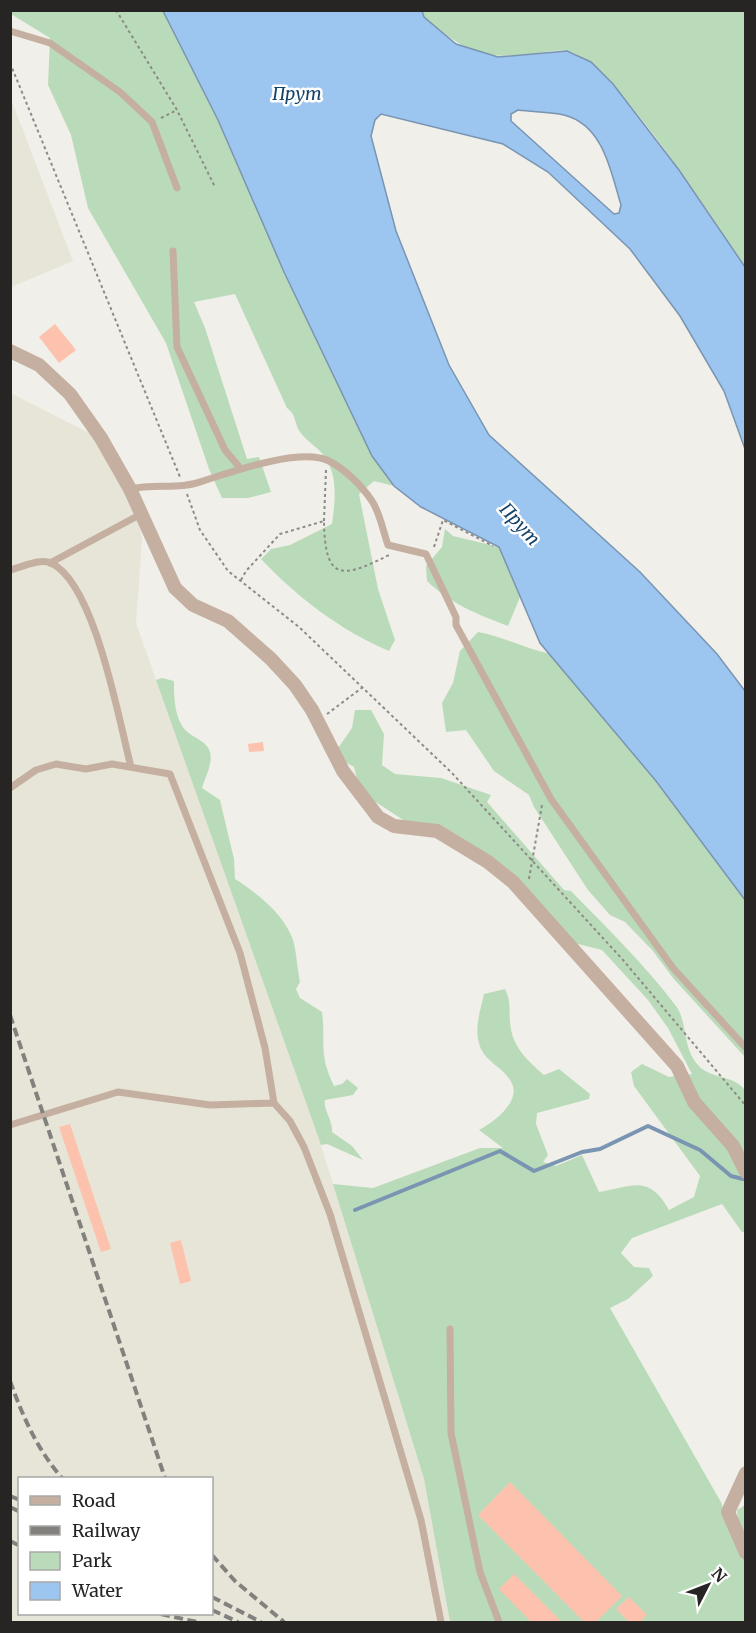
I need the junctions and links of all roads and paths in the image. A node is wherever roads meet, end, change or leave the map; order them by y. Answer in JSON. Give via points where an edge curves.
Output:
{"nodes":[{"id":1,"x":116,"y":10,"type":"edge"},
{"id":2,"x":10,"y":31,"type":"edge"},
{"id":3,"x":10,"y":63,"type":"edge"},
{"id":4,"x":177,"y":110,"type":"junction"},
{"id":5,"x":152,"y":122,"type":"junction"},
{"id":6,"x":177,"y":188,"type":"dead end"},
{"id":7,"x":214,"y":188,"type":"dead end"},
{"id":8,"x":173,"y":251,"type":"dead end"},
{"id":9,"x":10,"y":351,"type":"edge"},
{"id":10,"x":327,"y":459,"type":"junction"},
{"id":11,"x":241,"y":469,"type":"junction"},
{"id":12,"x":184,"y":486,"type":"junction"},
{"id":13,"x":130,"y":489,"type":"junction"},
{"id":14,"x":143,"y":513,"type":"junction"},
{"id":15,"x":324,"y":521,"type":"junction"},
{"id":16,"x":493,"y":546,"type":"dead end"},
{"id":17,"x":426,"y":554,"type":"junction"},
{"id":18,"x":391,"y":555,"type":"dead end"},
{"id":19,"x":50,"y":562,"type":"junction"},
{"id":20,"x":10,"y":570,"type":"edge"},
{"id":21,"x":241,"y":580,"type":"junction"},
{"id":22,"x":364,"y":686,"type":"junction"},
{"id":23,"x":318,"y":722,"type":"junction"},
{"id":24,"x":131,"y":767,"type":"junction"},
{"id":25,"x":10,"y":788,"type":"edge"},
{"id":26,"x":545,"y":789,"type":"junction"},
{"id":27,"x":532,"y":862,"type":"junction"},
{"id":28,"x":526,"y":897,"type":"junction"},
{"id":29,"x":746,"y":1048,"type":"edge"},
{"id":30,"x":274,"y":1103,"type":"junction"},
{"id":31,"x":746,"y":1106,"type":"edge"},
{"id":32,"x":10,"y":1125,"type":"edge"},
{"id":33,"x":746,"y":1172,"type":"edge"},
{"id":34,"x":450,"y":1329,"type":"dead end"},
{"id":35,"x":746,"y":1473,"type":"edge"},
{"id":36,"x":746,"y":1552,"type":"edge"},
{"id":37,"x":441,"y":1623,"type":"edge"},
{"id":38,"x":499,"y":1623,"type":"edge"}],
"edges":[{"from":1,"to":4,"type":"path"},
{"from":2,"to":5,"type":"lane","via":[[50,43],[120,92]]},
{"from":3,"to":12,"type":"path"},
{"from":4,"to":5,"type":"path"},
{"from":4,"to":7,"type":"path"},
{"from":5,"to":6,"type":"lane"},
{"from":8,"to":11,"type":"lane","via":[[177,347],[225,450]]},
{"from":9,"to":13,"type":"street","via":[[39,365],[64,387],[101,438]]},
{"from":10,"to":11,"type":"lane","via":[[278,459]]},
{"from":10,"to":15,"type":"path"},
{"from":10,"to":17,"type":"lane","via":[[346,473],[373,503],[388,545]]},
{"from":11,"to":12,"type":"lane"},
{"from":12,"to":13,"type":"lane","via":[[145,485]]},
{"from":12,"to":21,"type":"path","via":[[201,530],[228,571]]},
{"from":13,"to":14,"type":"street"},
{"from":14,"to":19,"type":"lane"},
{"from":14,"to":23,"type":"street","via":[[175,588],[193,605],[228,621],[271,659],[295,685]]},
{"from":15,"to":18,"type":"path","via":[[324,552],[336,569],[346,573]]},
{"from":15,"to":21,"type":"path","via":[[280,534]]},
{"from":16,"to":17,"type":"path","via":[[443,520],[434,549]]},
{"from":17,"to":26,"type":"lane","via":[[456,617],[456,625]]},
{"from":19,"to":20,"type":"lane"},
{"from":19,"to":24,"type":"lane","via":[[72,582],[90,613]]},
{"from":21,"to":22,"type":"path"},
{"from":22,"to":23,"type":"path"},
{"from":22,"to":27,"type":"path","via":[[452,773]]},
{"from":23,"to":28,"type":"street","via":[[343,771],[378,816],[394,826],[437,831],[488,862]]},
{"from":24,"to":25,"type":"lane","via":[[112,764],[86,769],[56,764],[36,770]]},
{"from":24,"to":30,"type":"lane","via":[[170,774],[240,953],[265,1048]]},
{"from":26,"to":27,"type":"path"},
{"from":26,"to":29,"type":"lane","via":[[673,968]]},
{"from":27,"to":28,"type":"path"},
{"from":27,"to":31,"type":"path","via":[[623,960]]},
{"from":28,"to":33,"type":"street","via":[[677,1066],[694,1102],[733,1146]]},
{"from":30,"to":32,"type":"lane","via":[[210,1104],[118,1092]]},
{"from":30,"to":37,"type":"lane","via":[[290,1120],[304,1147],[330,1214],[421,1520]]},
{"from":34,"to":38,"type":"lane","via":[[451,1432],[480,1572]]},
{"from":35,"to":36,"type":"street","via":[[728,1512]]}]}
